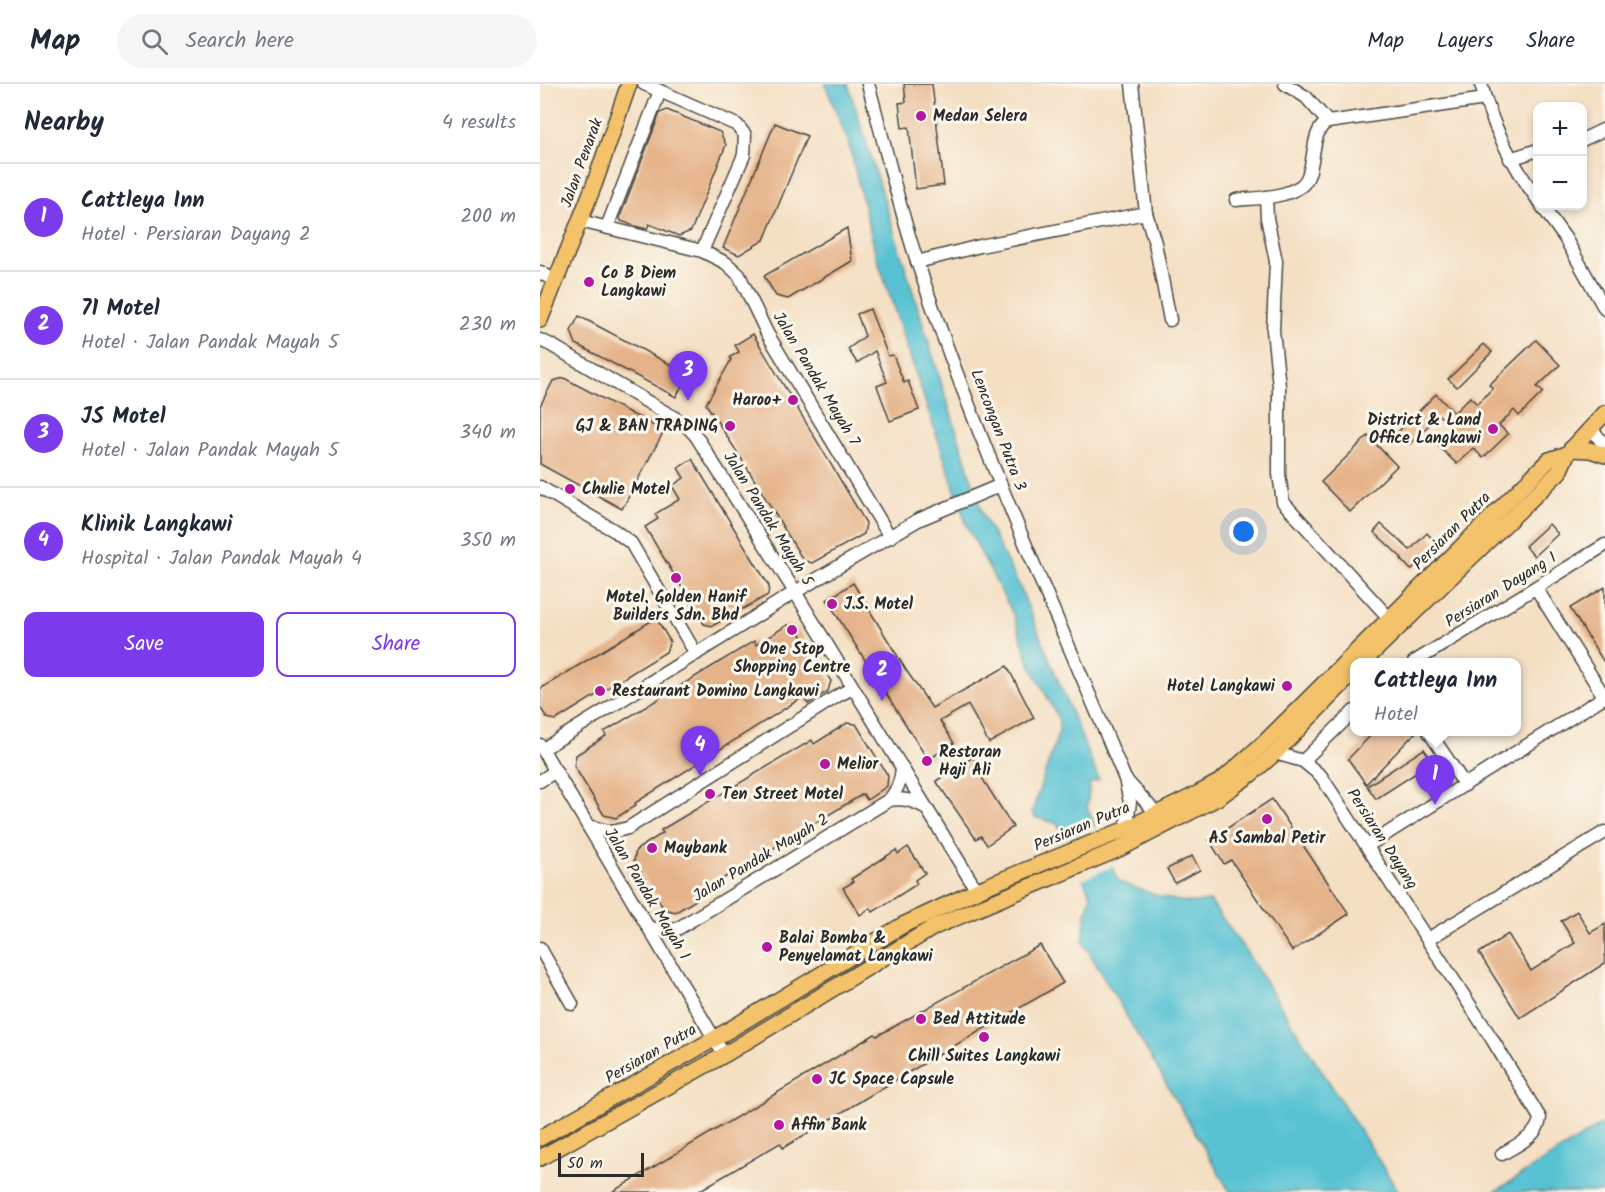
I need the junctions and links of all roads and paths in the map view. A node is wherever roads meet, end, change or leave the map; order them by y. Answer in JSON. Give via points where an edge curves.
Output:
{"nodes":[{"id":1,"x":629,"y":84,"type":"edge"},
{"id":2,"x":644,"y":84,"type":"edge"},
{"id":3,"x":868,"y":84,"type":"edge"},
{"id":4,"x":1132,"y":84,"type":"edge"},
{"id":5,"x":1285,"y":84,"type":"edge"},
{"id":6,"x":1481,"y":84,"type":"edge"},
{"id":7,"x":660,"y":91,"type":"junction"},
{"id":8,"x":1485,"y":99,"type":"junction"},
{"id":9,"x":1328,"y":122,"type":"junction"},
{"id":10,"x":1605,"y":129,"type":"edge"},
{"id":11,"x":1587,"y":138,"type":"edge"},
{"id":12,"x":1533,"y":152,"type":"edge"},
{"id":13,"x":1510,"y":159,"type":"junction"},
{"id":14,"x":1533,"y":193,"type":"edge"},
{"id":15,"x":1266,"y":197,"type":"junction"},
{"id":16,"x":1236,"y":200,"type":"dead end"},
{"id":17,"x":1545,"y":210,"type":"edge"},
{"id":18,"x":1146,"y":213,"type":"junction"},
{"id":19,"x":580,"y":220,"type":"junction"},
{"id":20,"x":607,"y":227,"type":"junction"},
{"id":21,"x":702,"y":251,"type":"junction"},
{"id":22,"x":917,"y":262,"type":"junction"},
{"id":23,"x":540,"y":272,"type":"edge"},
{"id":24,"x":555,"y":281,"type":"junction"},
{"id":25,"x":1605,"y":309,"type":"edge"},
{"id":26,"x":540,"y":320,"type":"edge"},
{"id":27,"x":1170,"y":320,"type":"dead end"},
{"id":28,"x":540,"y":340,"type":"edge"},
{"id":29,"x":1605,"y":413,"type":"edge"},
{"id":30,"x":1591,"y":428,"type":"junction"},
{"id":31,"x":1605,"y":446,"type":"edge"},
{"id":32,"x":1569,"y":452,"type":"junction"},
{"id":33,"x":1605,"y":455,"type":"edge"},
{"id":34,"x":1002,"y":485,"type":"junction"},
{"id":35,"x":540,"y":487,"type":"edge"},
{"id":36,"x":890,"y":537,"type":"junction"},
{"id":37,"x":1605,"y":545,"type":"edge"},
{"id":38,"x":1536,"y":588,"type":"junction"},
{"id":39,"x":795,"y":592,"type":"junction"},
{"id":40,"x":1389,"y":618,"type":"junction"},
{"id":41,"x":696,"y":654,"type":"junction"},
{"id":42,"x":1368,"y":658,"type":"edge"},
{"id":43,"x":1422,"y":658,"type":"edge"},
{"id":44,"x":1350,"y":676,"type":"edge"},
{"id":45,"x":854,"y":688,"type":"junction"},
{"id":46,"x":1605,"y":698,"type":"edge"},
{"id":47,"x":1350,"y":715,"type":"edge"},
{"id":48,"x":1432,"y":736,"type":"edge"},
{"id":49,"x":541,"y":747,"type":"edge"},
{"id":50,"x":1275,"y":753,"type":"junction"},
{"id":51,"x":1303,"y":760,"type":"junction"},
{"id":52,"x":902,"y":767,"type":"junction"},
{"id":53,"x":556,"y":771,"type":"junction"},
{"id":54,"x":1125,"y":779,"type":"junction"},
{"id":55,"x":540,"y":781,"type":"edge"},
{"id":56,"x":1465,"y":785,"type":"junction"},
{"id":57,"x":889,"y":800,"type":"junction"},
{"id":58,"x":926,"y":807,"type":"junction"},
{"id":59,"x":1157,"y":814,"type":"junction"},
{"id":60,"x":588,"y":826,"type":"junction"},
{"id":61,"x":1605,"y":832,"type":"edge"},
{"id":62,"x":1119,"y":837,"type":"junction"},
{"id":63,"x":1367,"y":846,"type":"junction"},
{"id":64,"x":1066,"y":863,"type":"junction"},
{"id":65,"x":977,"y":891,"type":"junction"},
{"id":66,"x":648,"y":927,"type":"junction"},
{"id":67,"x":1428,"y":939,"type":"junction"},
{"id":68,"x":540,"y":948,"type":"edge"},
{"id":69,"x":790,"y":993,"type":"junction"},
{"id":70,"x":572,"y":1004,"type":"dead end"},
{"id":71,"x":799,"y":1010,"type":"junction"},
{"id":72,"x":714,"y":1039,"type":"junction"},
{"id":73,"x":724,"y":1055,"type":"junction"},
{"id":74,"x":540,"y":1138,"type":"edge"},
{"id":75,"x":1502,"y":1154,"type":"dead end"},
{"id":76,"x":540,"y":1158,"type":"edge"}],
"edges":[{"from":1,"to":19,"type":"main road","name":"Jalan Penarak"},
{"from":2,"to":7,"type":"street"},
{"from":3,"to":22,"type":"street","name":"Lencongan Putra 3"},
{"from":4,"to":18,"type":"street"},
{"from":5,"to":9,"type":"street","via":[[1306,97]]},
{"from":6,"to":8,"type":"street"},
{"from":7,"to":20,"type":"street"},
{"from":7,"to":21,"type":"street","via":[[736,125],[745,135],[744,155]]},
{"from":8,"to":9,"type":"street"},
{"from":8,"to":13,"type":"street"},
{"from":9,"to":15,"type":"street","via":[[1319,131],[1308,177],[1302,185]]},
{"from":10,"to":11,"type":"street"},
{"from":12,"to":13,"type":"street"},
{"from":13,"to":14,"type":"street"},
{"from":15,"to":16,"type":"street"},
{"from":15,"to":40,"type":"street","via":[[1276,261],[1273,330],[1283,502]]},
{"from":17,"to":25,"type":"street"},
{"from":18,"to":22,"type":"street"},
{"from":18,"to":27,"type":"street"},
{"from":19,"to":20,"type":"street","name":"Jalan Pandak Mayah 7"},
{"from":19,"to":24,"type":"main road","name":"Jalan Penarak"},
{"from":20,"to":21,"type":"street","name":"Jalan Pandak Mayah 7"},
{"from":21,"to":36,"type":"street","name":"Jalan Pandak Mayah 7","via":[[739,275],[767,333]]},
{"from":22,"to":34,"type":"street","name":"Lencongan Putra 3"},
{"from":23,"to":24,"type":"street"},
{"from":24,"to":26,"type":"main road","name":"Jalan Penarak"},
{"from":28,"to":39,"type":"street","name":"Jalan Pandak Mayah 5","via":[[692,429]]},
{"from":29,"to":30,"type":"main road","name":"Persiaran Putra"},
{"from":30,"to":31,"type":"street"},
{"from":30,"to":32,"type":"main road","name":"Persiaran Putra"},
{"from":32,"to":33,"type":"main road","via":[[1590,450]]},
{"from":32,"to":40,"type":"main road","name":"Persiaran Putra","via":[[1549,460]]},
{"from":32,"to":42,"type":"main road","name":"Persiaran Putra","via":[[1559,472]]},
{"from":34,"to":36,"type":"street","via":[[918,520]]},
{"from":34,"to":54,"type":"street","name":"Lencongan Putra 3"},
{"from":35,"to":41,"type":"street","via":[[631,543]]},
{"from":36,"to":39,"type":"street"},
{"from":37,"to":38,"type":"street","name":"Persiaran Dayang 1"},
{"from":38,"to":43,"type":"street","name":"Persiaran Dayang 1"},
{"from":38,"to":46,"type":"street"},
{"from":39,"to":41,"type":"street"},
{"from":39,"to":45,"type":"street","name":"Jalan Pandak Mayah 5"},
{"from":40,"to":59,"type":"main road","name":"Persiaran Putra","via":[[1244,762],[1221,781]]},
{"from":41,"to":49,"type":"street"},
{"from":44,"to":50,"type":"main road","name":"Persiaran Putra"},
{"from":45,"to":52,"type":"street","name":"Jalan Pandak Mayah 5"},
{"from":45,"to":60,"type":"street","via":[[628,828],[612,832]]},
{"from":46,"to":56,"type":"street"},
{"from":47,"to":51,"type":"street"},
{"from":48,"to":56,"type":"street"},
{"from":49,"to":53,"type":"street","name":"Jalan Pandak Mayah 1"},
{"from":50,"to":51,"type":"street"},
{"from":50,"to":62,"type":"main road","name":"Persiaran Putra","via":[[1219,797]]},
{"from":51,"to":63,"type":"street","name":"Persiaran Dayang","via":[[1321,776]]},
{"from":52,"to":57,"type":"street","via":[[901,781]]},
{"from":52,"to":58,"type":"street","name":"Jalan Pandak Mayah 5"},
{"from":53,"to":55,"type":"street"},
{"from":53,"to":60,"type":"street","name":"Jalan Pandak Mayah 1"},
{"from":54,"to":59,"type":"street"},
{"from":54,"to":62,"type":"street","via":[[1130,802]]},
{"from":56,"to":63,"type":"street"},
{"from":57,"to":58,"type":"street","via":[[913,800]]},
{"from":57,"to":66,"type":"street","name":"Jalan Pandak Mayah 2","via":[[677,929]]},
{"from":58,"to":65,"type":"street","name":"Jalan Pandak Mayah 5"},
{"from":59,"to":62,"type":"main road","name":"Persiaran Putra"},
{"from":60,"to":66,"type":"street","name":"Jalan Pandak Mayah 1"},
{"from":61,"to":67,"type":"street"},
{"from":62,"to":64,"type":"main road","name":"Persiaran Putra"},
{"from":63,"to":67,"type":"street","name":"Persiaran Dayang"},
{"from":64,"to":65,"type":"main road","name":"Persiaran Putra"},
{"from":64,"to":71,"type":"main road","name":"Persiaran Putra","via":[[934,927]]},
{"from":65,"to":69,"type":"main road","name":"Persiaran Putra","via":[[903,926]]},
{"from":66,"to":72,"type":"street","name":"Jalan Pandak Mayah 1"},
{"from":67,"to":75,"type":"street","name":"Persiaran Dayang","via":[[1540,1118],[1534,1134]]},
{"from":68,"to":70,"type":"street"},
{"from":69,"to":71,"type":"main road"},
{"from":69,"to":72,"type":"main road","name":"Persiaran Putra"},
{"from":71,"to":73,"type":"main road","name":"Persiaran Putra"},
{"from":72,"to":73,"type":"street","name":"Jalan Pandak Mayah 1"},
{"from":72,"to":74,"type":"main road","name":"Persiaran Putra"},
{"from":73,"to":76,"type":"main road","name":"Persiaran Putra"}]}
